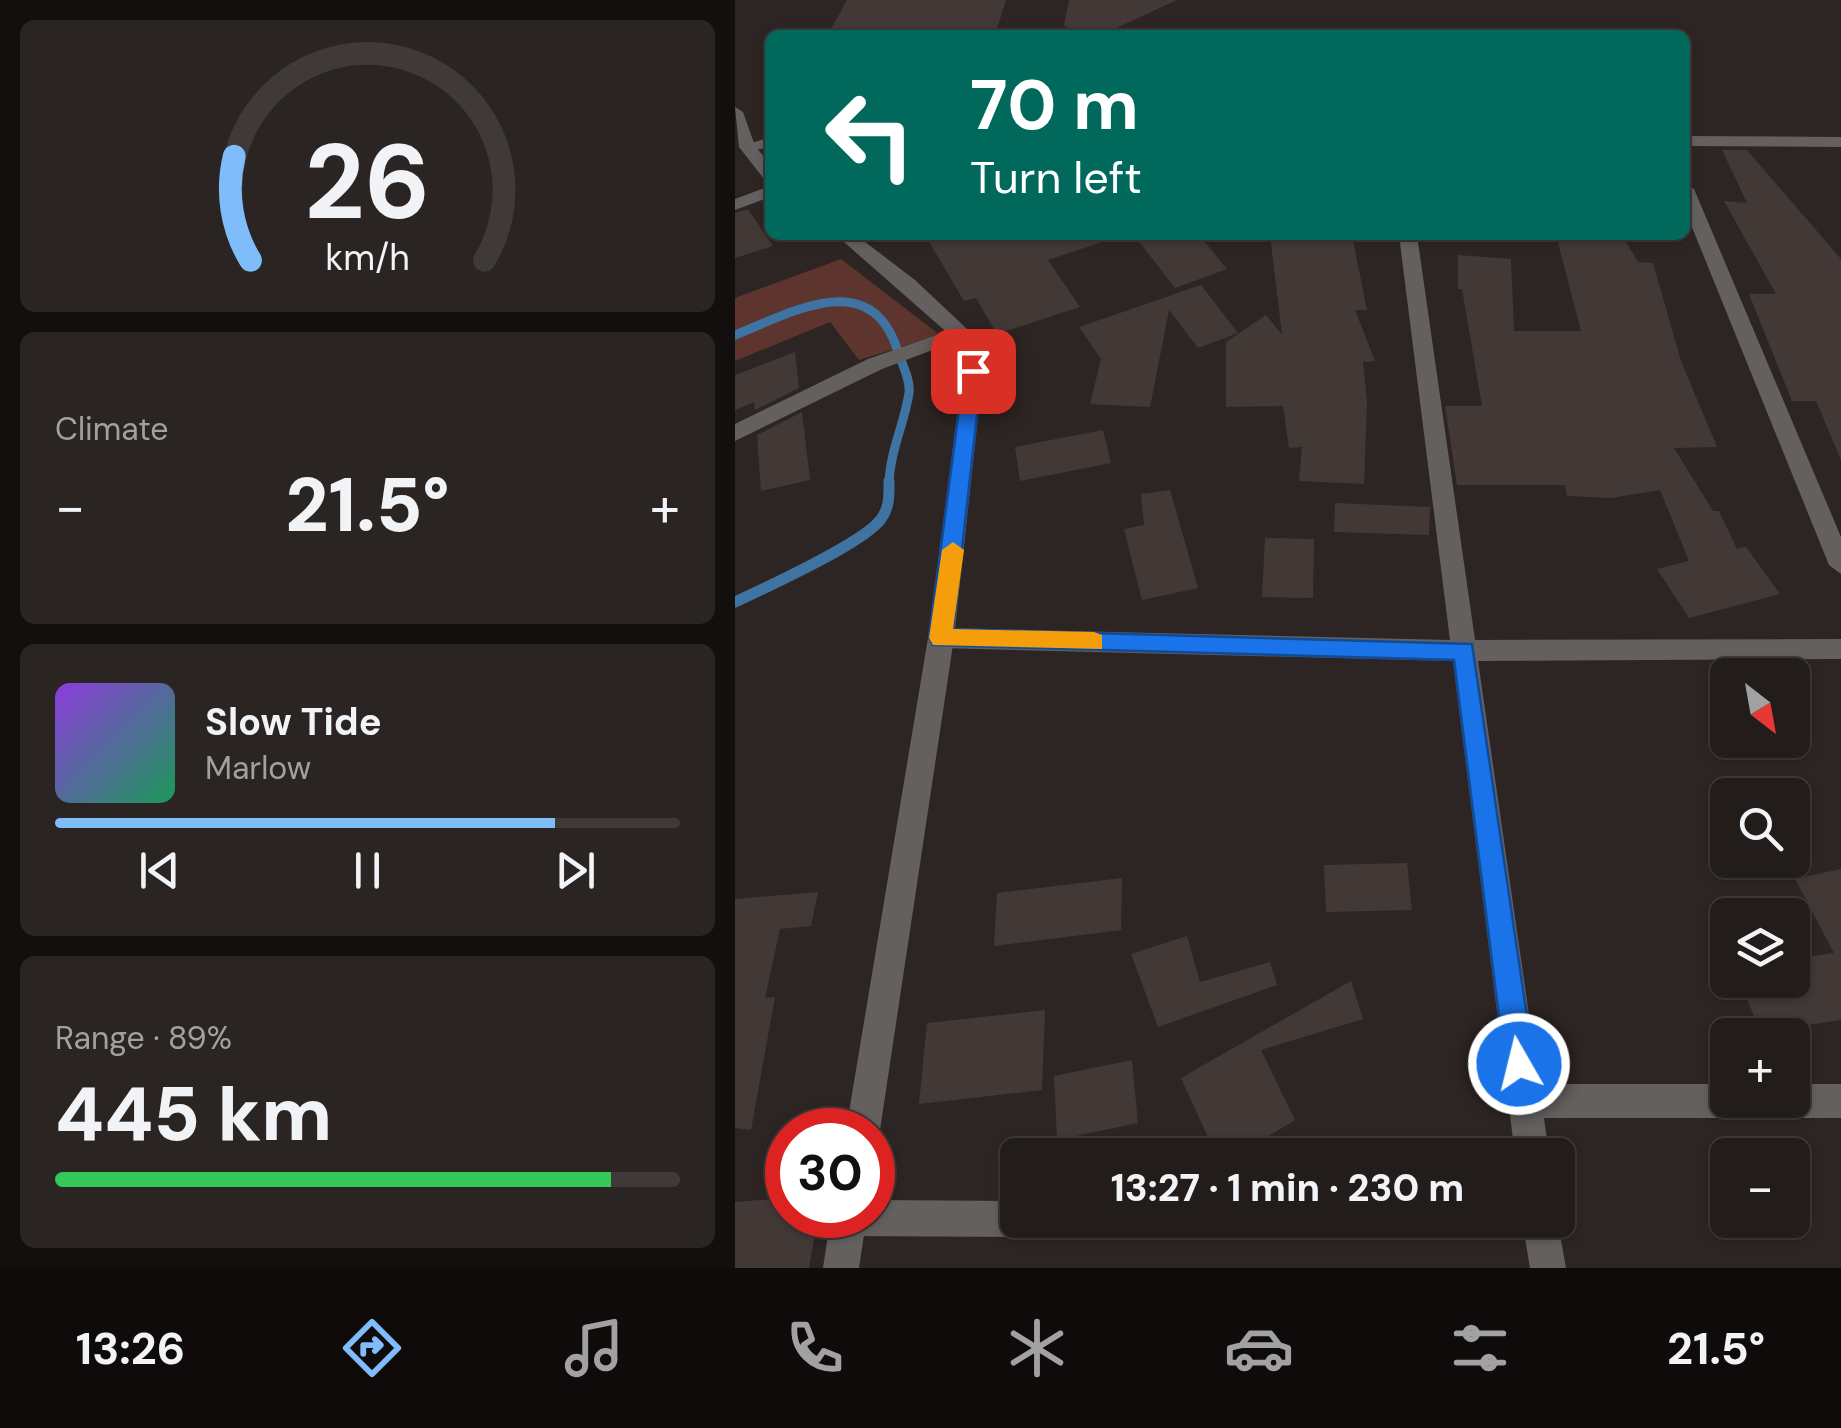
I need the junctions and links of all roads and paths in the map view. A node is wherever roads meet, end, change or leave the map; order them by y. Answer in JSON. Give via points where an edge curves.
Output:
{"nodes":[{"id":1,"x":735,"y":112,"type":"edge"},
{"id":2,"x":1690,"y":141,"type":"edge"},
{"id":3,"x":1841,"y":142,"type":"edge"},
{"id":4,"x":765,"y":143,"type":"edge"},
{"id":5,"x":747,"y":147,"type":"junction"},
{"id":6,"x":765,"y":169,"type":"edge"},
{"id":7,"x":765,"y":193,"type":"edge"},
{"id":8,"x":1690,"y":200,"type":"edge"},
{"id":9,"x":735,"y":205,"type":"edge"},
{"id":10,"x":851,"y":240,"type":"edge"},
{"id":11,"x":1409,"y":240,"type":"edge"},
{"id":12,"x":960,"y":333,"type":"junction"},
{"id":13,"x":735,"y":432,"type":"edge"},
{"id":14,"x":1841,"y":565,"type":"edge"},
{"id":15,"x":941,"y":638,"type":"junction"},
{"id":16,"x":1841,"y":649,"type":"edge"},
{"id":17,"x":1464,"y":651,"type":"junction"},
{"id":18,"x":1841,"y":1101,"type":"edge"},
{"id":19,"x":1525,"y":1102,"type":"junction"},
{"id":20,"x":866,"y":1108,"type":"edge"},
{"id":21,"x":1530,"y":1138,"type":"edge"},
{"id":22,"x":895,"y":1218,"type":"edge"},
{"id":23,"x":1000,"y":1219,"type":"edge"},
{"id":24,"x":846,"y":1238,"type":"edge"},
{"id":25,"x":1543,"y":1238,"type":"edge"},
{"id":26,"x":841,"y":1268,"type":"edge"},
{"id":27,"x":1547,"y":1268,"type":"edge"}],
"edges":[{"from":1,"to":5,"type":"street"},
{"from":2,"to":3,"type":"street"},
{"from":4,"to":5,"type":"street"},
{"from":5,"to":6,"type":"street"},
{"from":7,"to":9,"type":"street"},
{"from":8,"to":14,"type":"street"},
{"from":10,"to":12,"type":"street"},
{"from":11,"to":17,"type":"street"},
{"from":12,"to":13,"type":"street","via":[[879,362]]},
{"from":12,"to":15,"type":"street","via":[[973,371]]},
{"from":15,"to":17,"type":"street"},
{"from":15,"to":20,"type":"street"},
{"from":16,"to":17,"type":"street"},
{"from":17,"to":19,"type":"street"},
{"from":18,"to":19,"type":"street"},
{"from":19,"to":21,"type":"street"},
{"from":22,"to":23,"type":"street"},
{"from":24,"to":26,"type":"street"},
{"from":25,"to":27,"type":"street"}]}
